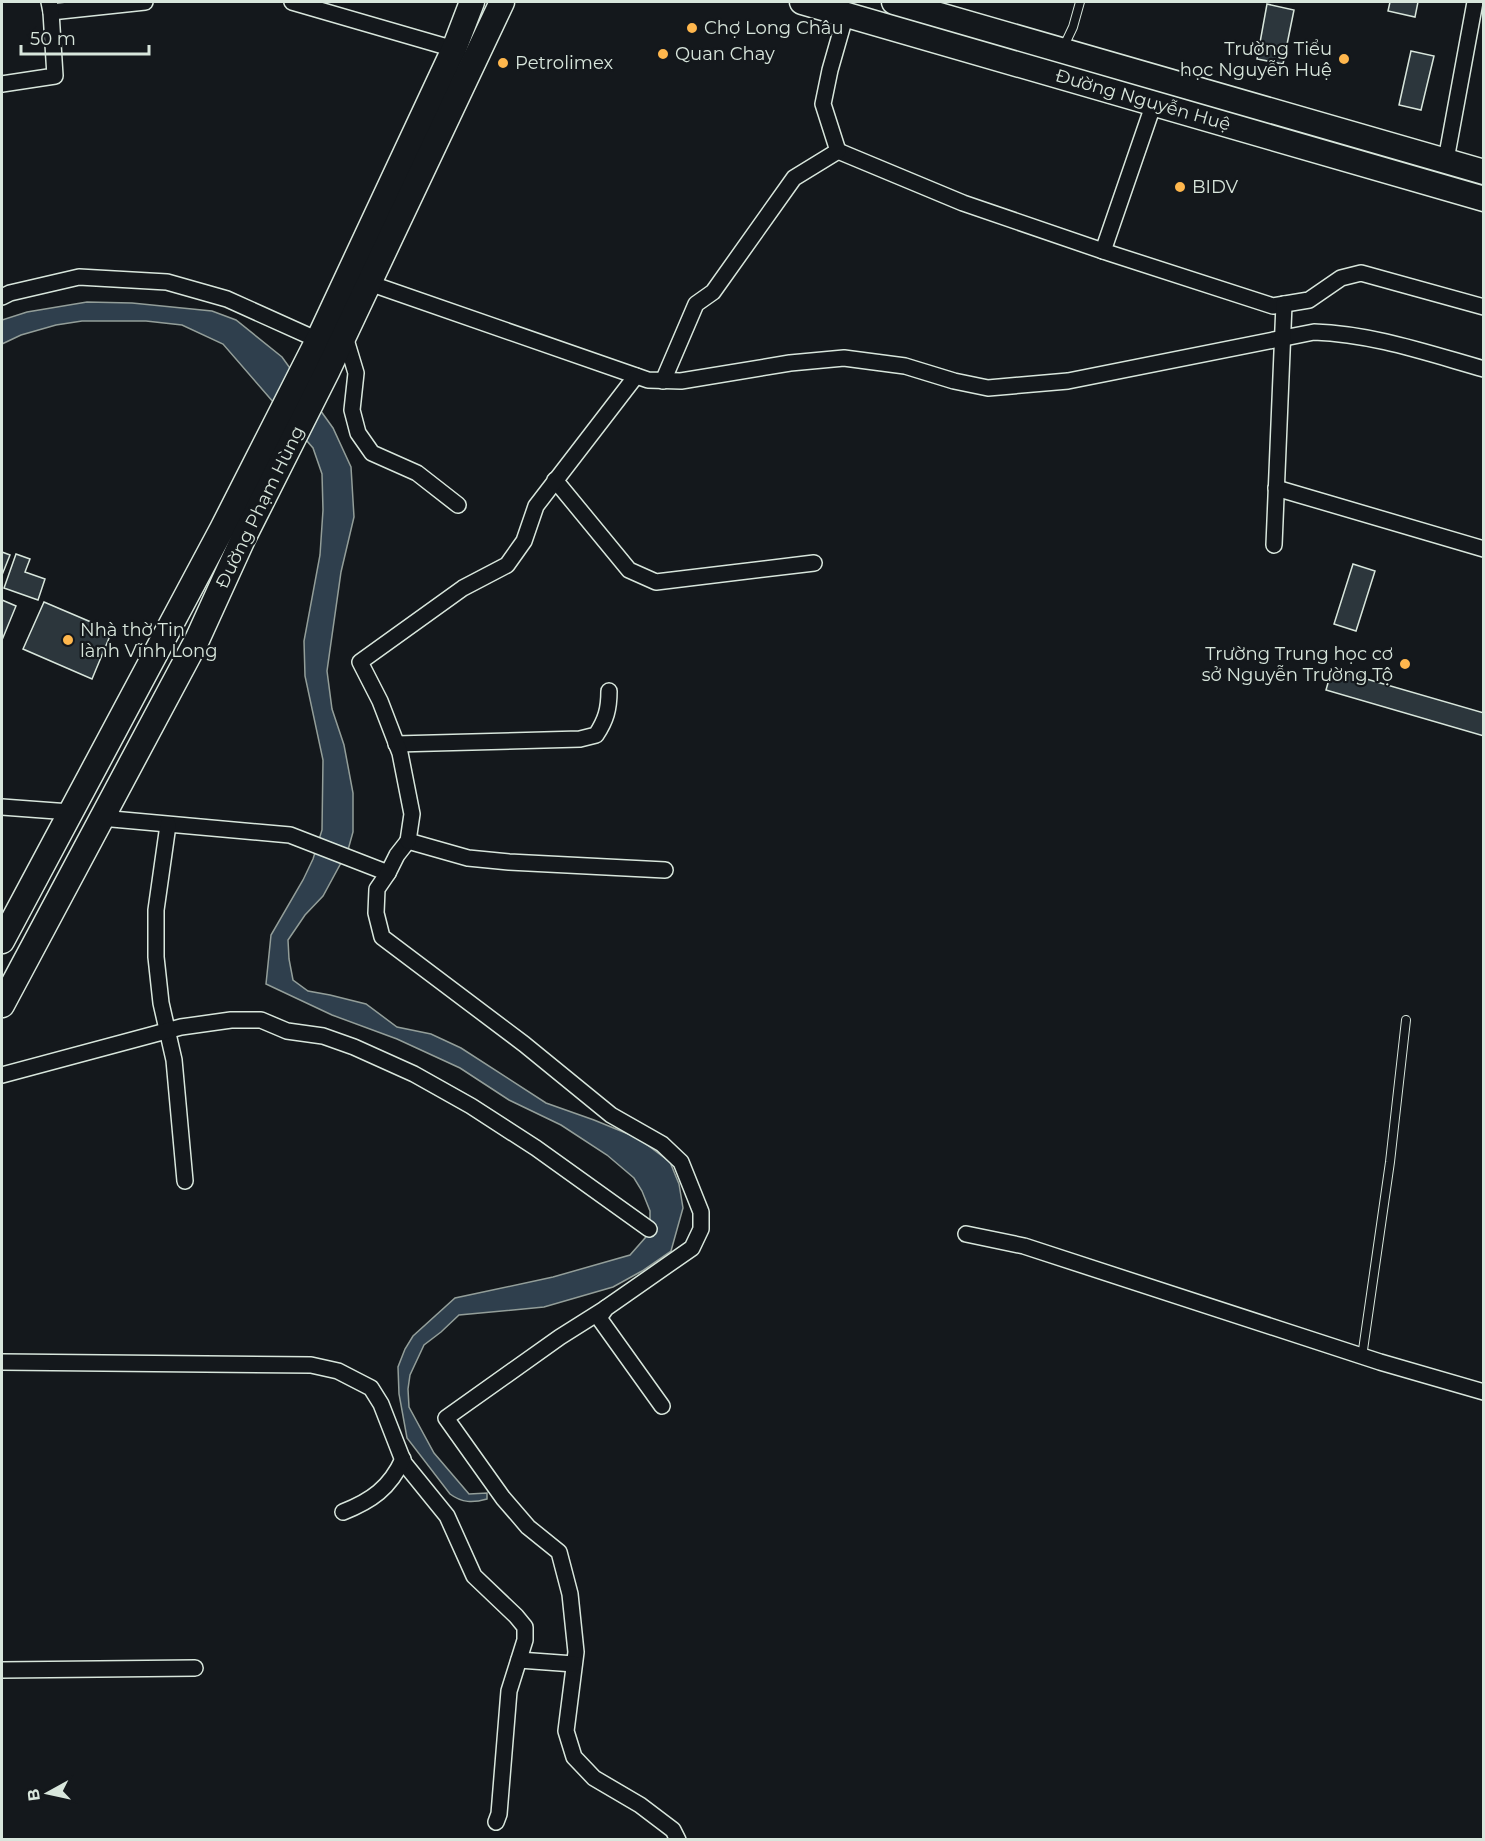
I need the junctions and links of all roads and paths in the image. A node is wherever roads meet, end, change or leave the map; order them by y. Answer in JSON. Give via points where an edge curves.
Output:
{"nodes":[{"id":1,"x":144,"y":2,"type":"edge"},
{"id":2,"x":292,"y":2,"type":"edge"},
{"id":3,"x":472,"y":2,"type":"edge"},
{"id":4,"x":502,"y":2,"type":"edge"},
{"id":5,"x":802,"y":2,"type":"edge"},
{"id":6,"x":894,"y":2,"type":"edge"},
{"id":7,"x":1080,"y":2,"type":"edge"},
{"id":8,"x":1475,"y":2,"type":"edge"},
{"id":9,"x":50,"y":7,"type":"edge"},
{"id":10,"x":846,"y":14,"type":"junction"},
{"id":11,"x":454,"y":49,"type":"junction"},
{"id":12,"x":1062,"y":50,"type":"junction"},
{"id":13,"x":2,"y":84,"type":"edge"},
{"id":14,"x":1154,"y":103,"type":"junction"},
{"id":15,"x":838,"y":151,"type":"junction"},
{"id":16,"x":1446,"y":160,"type":"junction"},
{"id":17,"x":1484,"y":172,"type":"edge"},
{"id":18,"x":1438,"y":186,"type":"junction"},
{"id":19,"x":1484,"y":200,"type":"edge"},
{"id":20,"x":1103,"y":251,"type":"junction"},
{"id":21,"x":369,"y":283,"type":"junction"},
{"id":22,"x":2,"y":297,"type":"edge"},
{"id":23,"x":1284,"y":304,"type":"junction"},
{"id":24,"x":1484,"y":307,"type":"edge"},
{"id":25,"x":344,"y":333,"type":"junction"},
{"id":26,"x":1283,"y":337,"type":"junction"},
{"id":27,"x":318,"y":340,"type":"junction"},
{"id":28,"x":1484,"y":369,"type":"edge"},
{"id":29,"x":636,"y":376,"type":"junction"},
{"id":30,"x":663,"y":381,"type":"junction"},
{"id":31,"x":555,"y":480,"type":"junction"},
{"id":32,"x":1276,"y":488,"type":"junction"},
{"id":33,"x":458,"y":505,"type":"dead end"},
{"id":34,"x":232,"y":534,"type":"junction"},
{"id":35,"x":1274,"y":545,"type":"dead end"},
{"id":36,"x":1484,"y":549,"type":"edge"},
{"id":37,"x":814,"y":563,"type":"dead end"},
{"id":38,"x":609,"y":691,"type":"dead end"},
{"id":39,"x":396,"y":744,"type":"junction"},
{"id":40,"x":2,"y":807,"type":"edge"},
{"id":41,"x":70,"y":812,"type":"junction"},
{"id":42,"x":101,"y":818,"type":"junction"},
{"id":43,"x":168,"y":825,"type":"junction"},
{"id":44,"x":408,"y":841,"type":"junction"},
{"id":45,"x":665,"y":870,"type":"dead end"},
{"id":46,"x":388,"y":873,"type":"junction"},
{"id":47,"x":2,"y":941,"type":"edge"},
{"id":48,"x":2,"y":1005,"type":"edge"},
{"id":49,"x":1406,"y":1020,"type":"dead end"},
{"id":50,"x":167,"y":1031,"type":"junction"},
{"id":51,"x":2,"y":1075,"type":"edge"},
{"id":52,"x":185,"y":1180,"type":"dead end"},
{"id":53,"x":649,"y":1228,"type":"dead end"},
{"id":54,"x":966,"y":1234,"type":"dead end"},
{"id":55,"x":606,"y":1308,"type":"junction"},
{"id":56,"x":1362,"y":1357,"type":"junction"},
{"id":57,"x":2,"y":1362,"type":"edge"},
{"id":58,"x":1484,"y":1392,"type":"edge"},
{"id":59,"x":662,"y":1406,"type":"dead end"},
{"id":60,"x":403,"y":1459,"type":"junction"},
{"id":61,"x":343,"y":1512,"type":"dead end"},
{"id":62,"x":519,"y":1660,"type":"junction"},
{"id":63,"x":574,"y":1664,"type":"junction"},
{"id":64,"x":195,"y":1668,"type":"dead end"},
{"id":65,"x":2,"y":1670,"type":"edge"},
{"id":66,"x":496,"y":1822,"type":"dead end"},
{"id":67,"x":678,"y":1839,"type":"edge"}],
"edges":[{"from":1,"to":9,"type":"street"},
{"from":2,"to":11,"type":"street"},
{"from":3,"to":11,"type":"main road","name":"Đường Phạm Hùng"},
{"from":4,"to":21,"type":"main road","name":"Đường Phạm Hùng"},
{"from":5,"to":10,"type":"main road","name":"Đường Nguyễn Huệ"},
{"from":6,"to":12,"type":"main road","name":"Đường Nguyễn Huệ"},
{"from":7,"to":12,"type":"lane"},
{"from":8,"to":16,"type":"street"},
{"from":9,"to":13,"type":"street","via":[[55,76]]},
{"from":10,"to":14,"type":"main road","name":"Đường Nguyễn Huệ"},
{"from":10,"to":15,"type":"street","via":[[823,104]]},
{"from":11,"to":27,"type":"main road","name":"Đường Phạm Hùng"},
{"from":12,"to":16,"type":"main road","name":"Đường Nguyễn Huệ"},
{"from":14,"to":18,"type":"main road","name":"Đường Nguyễn Huệ"},
{"from":14,"to":20,"type":"street"},
{"from":15,"to":20,"type":"street","via":[[963,203]]},
{"from":15,"to":30,"type":"street","via":[[794,178],[713,292],[696,304]]},
{"from":16,"to":17,"type":"main road","name":"Đường Nguyễn Huệ"},
{"from":16,"to":18,"type":"main road"},
{"from":18,"to":19,"type":"main road","name":"Đường Nguyễn Huệ"},
{"from":20,"to":23,"type":"street","via":[[1273,306]]},
{"from":21,"to":25,"type":"main road","name":"Đường Phạm Hùng"},
{"from":21,"to":29,"type":"street"},
{"from":22,"to":27,"type":"street","via":[[79,277],[167,282],[227,299]]},
{"from":23,"to":24,"type":"street","via":[[1309,300],[1341,278],[1361,273]]},
{"from":23,"to":26,"type":"street"},
{"from":25,"to":33,"type":"street","via":[[356,373],[352,410],[358,433],[372,453],[417,473]]},
{"from":25,"to":34,"type":"main road","name":"Đường Phạm Hùng","via":[[327,372]]},
{"from":26,"to":28,"type":"street","via":[[1314,332],[1346,333]]},
{"from":26,"to":30,"type":"street","via":[[1068,381],[988,388],[905,366],[844,358]]},
{"from":26,"to":32,"type":"street"},
{"from":27,"to":34,"type":"main road","name":"Đường Phạm Hùng"},
{"from":29,"to":30,"type":"street"},
{"from":29,"to":31,"type":"street"},
{"from":31,"to":37,"type":"street","via":[[629,570],[656,582]]},
{"from":31,"to":39,"type":"street","via":[[536,506],[524,541],[507,565],[463,588],[360,663],[380,700]]},
{"from":32,"to":35,"type":"street"},
{"from":32,"to":36,"type":"street"},
{"from":34,"to":41,"type":"main road","name":"Đường Phạm Hùng"},
{"from":34,"to":42,"type":"main road","name":"Đường Phạm Hùng","via":[[196,640]]},
{"from":38,"to":39,"type":"street","via":[[604,723],[596,735],[580,739]]},
{"from":39,"to":44,"type":"street","via":[[412,814]]},
{"from":40,"to":41,"type":"street"},
{"from":41,"to":47,"type":"main road","name":"Đường Phạm Hùng"},
{"from":42,"to":43,"type":"street"},
{"from":42,"to":48,"type":"main road","name":"Đường Phạm Hùng"},
{"from":43,"to":46,"type":"street","via":[[290,836]]},
{"from":43,"to":50,"type":"street","via":[[156,910],[161,1003]]},
{"from":44,"to":45,"type":"street","via":[[468,858]]},
{"from":44,"to":46,"type":"street"},
{"from":46,"to":55,"type":"street","via":[[377,890],[376,913],[382,937],[611,1115],[662,1144],[681,1162],[701,1212],[701,1229],[692,1248]]},
{"from":49,"to":56,"type":"lane"},
{"from":50,"to":51,"type":"street"},
{"from":50,"to":52,"type":"street","via":[[174,1060]]},
{"from":50,"to":53,"type":"street","via":[[231,1020],[261,1020],[354,1047],[471,1106]]},
{"from":54,"to":56,"type":"street","via":[[1024,1246]]},
{"from":55,"to":59,"type":"street","via":[[600,1318],[603,1326]]},
{"from":55,"to":63,"type":"street","via":[[446,1418],[503,1498],[528,1527],[559,1552],[570,1594]]},
{"from":56,"to":58,"type":"street"},
{"from":57,"to":60,"type":"street","via":[[258,1363],[311,1365],[338,1371],[371,1388]]},
{"from":60,"to":61,"type":"street","via":[[377,1495]]},
{"from":60,"to":62,"type":"street","via":[[447,1516],[474,1576],[525,1627]]},
{"from":62,"to":63,"type":"street"},
{"from":62,"to":66,"type":"street","via":[[509,1691]]},
{"from":63,"to":67,"type":"street","via":[[566,1731],[574,1757],[594,1778],[640,1804],[673,1830]]},
{"from":64,"to":65,"type":"street"}]}
